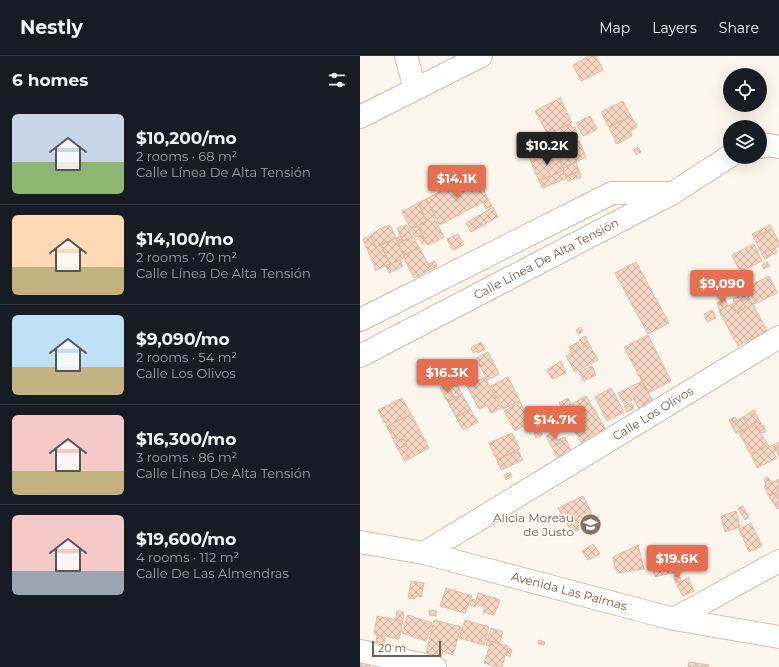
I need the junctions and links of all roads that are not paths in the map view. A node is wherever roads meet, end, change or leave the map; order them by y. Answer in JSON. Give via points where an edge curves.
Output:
{"nodes":[{"id":1,"x":406,"y":56,"type":"edge"},
{"id":2,"x":481,"y":56,"type":"edge"},
{"id":3,"x":415,"y":89,"type":"junction"},
{"id":4,"x":360,"y":117,"type":"edge"},
{"id":5,"x":723,"y":160,"type":"edge"},
{"id":6,"x":672,"y":193,"type":"junction"},
{"id":7,"x":360,"y":320,"type":"edge"},
{"id":8,"x":779,"y":337,"type":"edge"},
{"id":9,"x":360,"y":356,"type":"edge"},
{"id":10,"x":360,"y":542,"type":"edge"},
{"id":11,"x":424,"y":552,"type":"junction"},
{"id":12,"x":779,"y":560,"type":"edge"},
{"id":13,"x":674,"y":620,"type":"junction"},
{"id":14,"x":779,"y":637,"type":"edge"},
{"id":15,"x":360,"y":651,"type":"edge"},
{"id":16,"x":435,"y":667,"type":"edge"}],
"edges":[{"from":1,"to":3,"type":"street"},
{"from":2,"to":3,"type":"street"},
{"from":3,"to":4,"type":"street"},
{"from":5,"to":6,"type":"street","name":"Calle Línea De Alta Tensión"},
{"from":6,"to":7,"type":"street","via":[[612,193]]},
{"from":6,"to":9,"type":"street","name":"Calle Línea De Alta Tensión"},
{"from":8,"to":11,"type":"street","name":"Calle Los Olivos"},
{"from":10,"to":11,"type":"street","name":"Avenida Las Palmas"},
{"from":11,"to":13,"type":"street","name":"Avenida Las Palmas"},
{"from":12,"to":13,"type":"street"},
{"from":13,"to":14,"type":"street","name":"Avenida Las Palmas"},
{"from":15,"to":16,"type":"street"}]}
